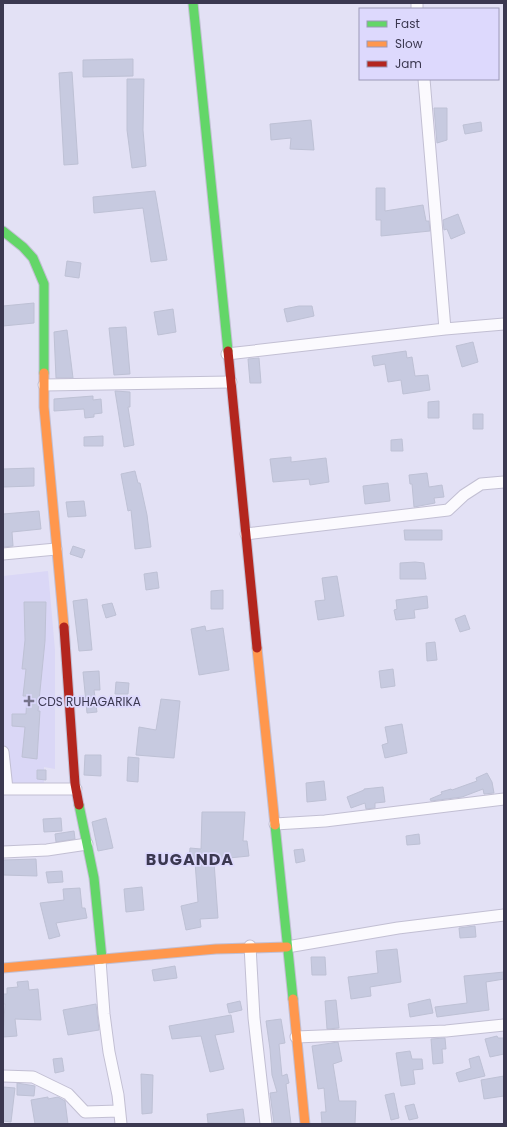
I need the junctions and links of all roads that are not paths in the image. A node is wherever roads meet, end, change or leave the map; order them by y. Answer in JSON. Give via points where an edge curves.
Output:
{"nodes":[{"id":1,"x":193,"y":3,"type":"edge"},
{"id":2,"x":424,"y":80,"type":"edge"},
{"id":3,"x":3,"y":231,"type":"edge"},
{"id":4,"x":504,"y":324,"type":"edge"},
{"id":5,"x":445,"y":329,"type":"junction"},
{"id":6,"x":228,"y":354,"type":"junction"},
{"id":7,"x":231,"y":382,"type":"junction"},
{"id":8,"x":44,"y":385,"type":"junction"},
{"id":9,"x":504,"y":482,"type":"edge"},
{"id":10,"x":246,"y":534,"type":"junction"},
{"id":11,"x":56,"y":549,"type":"junction"},
{"id":12,"x":3,"y":554,"type":"edge"},
{"id":13,"x":3,"y":752,"type":"edge"},
{"id":14,"x":5,"y":789,"type":"edge"},
{"id":15,"x":76,"y":789,"type":"junction"},
{"id":16,"x":504,"y":799,"type":"edge"},
{"id":17,"x":275,"y":824,"type":"junction"},
{"id":18,"x":87,"y":844,"type":"junction"},
{"id":19,"x":3,"y":852,"type":"edge"},
{"id":20,"x":504,"y":915,"type":"edge"},
{"id":21,"x":250,"y":946,"type":"junction"},
{"id":22,"x":287,"y":947,"type":"junction"},
{"id":23,"x":101,"y":960,"type":"junction"},
{"id":24,"x":3,"y":968,"type":"edge"},
{"id":25,"x":504,"y":1025,"type":"edge"},
{"id":26,"x":296,"y":1038,"type":"junction"},
{"id":27,"x":3,"y":1076,"type":"edge"},
{"id":28,"x":119,"y":1111,"type":"junction"},
{"id":29,"x":121,"y":1124,"type":"edge"},
{"id":30,"x":266,"y":1124,"type":"edge"},
{"id":31,"x":305,"y":1124,"type":"edge"}],
"edges":[{"from":1,"to":6,"type":"main road"},
{"from":2,"to":5,"type":"street"},
{"from":3,"to":8,"type":"main road","via":[[33,258],[44,284]]},
{"from":4,"to":5,"type":"street"},
{"from":5,"to":6,"type":"street"},
{"from":6,"to":7,"type":"main road"},
{"from":7,"to":8,"type":"street"},
{"from":7,"to":10,"type":"main road"},
{"from":8,"to":11,"type":"main road"},
{"from":9,"to":10,"type":"street","via":[[481,484],[448,510]]},
{"from":10,"to":17,"type":"main road"},
{"from":11,"to":12,"type":"street"},
{"from":11,"to":15,"type":"main road"},
{"from":13,"to":14,"type":"street"},
{"from":14,"to":15,"type":"street"},
{"from":15,"to":18,"type":"main road"},
{"from":16,"to":17,"type":"street"},
{"from":17,"to":22,"type":"main road"},
{"from":18,"to":19,"type":"street","via":[[47,850]]},
{"from":18,"to":23,"type":"main road","via":[[94,878]]},
{"from":20,"to":22,"type":"street","via":[[398,928]]},
{"from":21,"to":22,"type":"main road"},
{"from":21,"to":23,"type":"main road"},
{"from":21,"to":30,"type":"street","via":[[254,1018]]},
{"from":22,"to":26,"type":"main road"},
{"from":23,"to":24,"type":"main road"},
{"from":23,"to":28,"type":"street","via":[[104,1014]]},
{"from":25,"to":26,"type":"street","via":[[446,1031]]},
{"from":26,"to":31,"type":"main road"},
{"from":27,"to":28,"type":"street","via":[[33,1077],[68,1094],[85,1112]]},
{"from":28,"to":29,"type":"street"}]}
